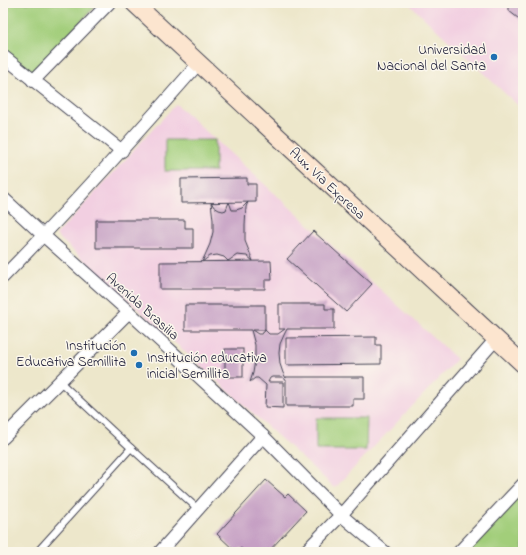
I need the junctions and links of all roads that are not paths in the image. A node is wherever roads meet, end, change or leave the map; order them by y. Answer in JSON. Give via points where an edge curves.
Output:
{"nodes":[{"id":1,"x":109,"y":3,"type":"edge"},
{"id":2,"x":134,"y":3,"type":"edge"},
{"id":3,"x":3,"y":56,"type":"edge"},
{"id":4,"x":200,"y":63,"type":"junction"},
{"id":5,"x":33,"y":81,"type":"junction"},
{"id":6,"x":122,"y":151,"type":"junction"},
{"id":7,"x":3,"y":198,"type":"edge"},
{"id":8,"x":44,"y":236,"type":"junction"},
{"id":9,"x":3,"y":277,"type":"edge"},
{"id":10,"x":128,"y":312,"type":"junction"},
{"id":11,"x":496,"y":339,"type":"junction"},
{"id":12,"x":523,"y":364,"type":"edge"},
{"id":13,"x":60,"y":381,"type":"junction"},
{"id":14,"x":263,"y":436,"type":"junction"},
{"id":15,"x":3,"y":438,"type":"edge"},
{"id":16,"x":131,"y":448,"type":"junction"},
{"id":17,"x":523,"y":484,"type":"edge"},
{"id":18,"x":198,"y":509,"type":"junction"},
{"id":19,"x":341,"y":515,"type":"junction"},
{"id":20,"x":37,"y":552,"type":"edge"},
{"id":21,"x":160,"y":552,"type":"edge"},
{"id":22,"x":305,"y":552,"type":"edge"},
{"id":23,"x":385,"y":552,"type":"edge"},
{"id":24,"x":459,"y":552,"type":"edge"}],
"edges":[{"from":1,"to":5,"type":"street"},
{"from":2,"to":4,"type":"main road","name":"Aux. Vía Expresa"},
{"from":3,"to":5,"type":"street"},
{"from":4,"to":6,"type":"street"},
{"from":4,"to":11,"type":"main road","name":"Aux. Vía Expresa"},
{"from":5,"to":6,"type":"street"},
{"from":6,"to":8,"type":"street"},
{"from":7,"to":8,"type":"street","name":"Avenida Brasilia"},
{"from":8,"to":9,"type":"street"},
{"from":8,"to":10,"type":"street","name":"Avenida Brasilia"},
{"from":10,"to":13,"type":"street"},
{"from":10,"to":14,"type":"street","name":"Avenida Brasilia"},
{"from":11,"to":12,"type":"main road","name":"Aux. Vía Expresa"},
{"from":11,"to":19,"type":"street"},
{"from":13,"to":15,"type":"street"},
{"from":13,"to":16,"type":"lane"},
{"from":14,"to":18,"type":"street"},
{"from":14,"to":19,"type":"street","name":"Avenida Brasilia"},
{"from":16,"to":18,"type":"lane"},
{"from":16,"to":20,"type":"lane"},
{"from":17,"to":24,"type":"street"},
{"from":18,"to":21,"type":"street"},
{"from":19,"to":22,"type":"street"},
{"from":19,"to":23,"type":"street","name":"Avenida Brasilia"}]}
